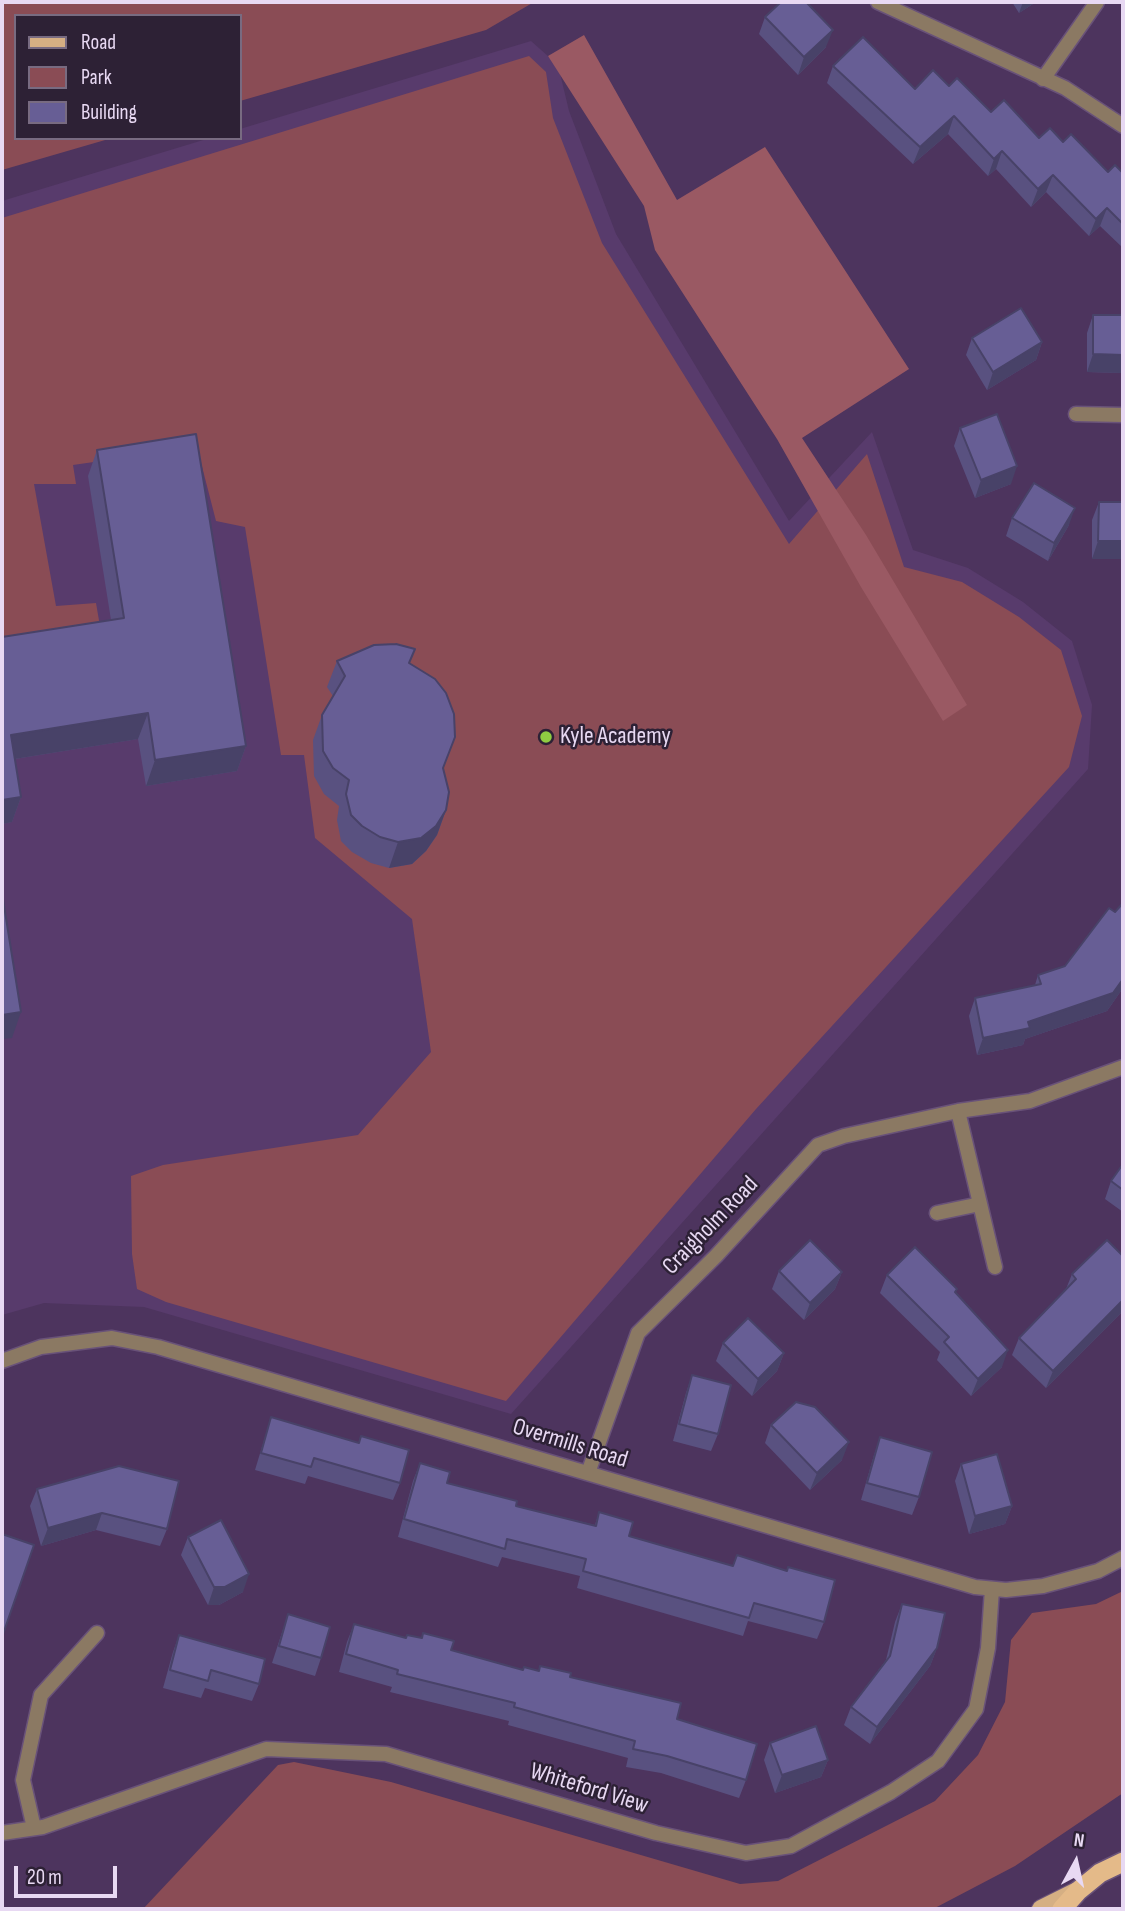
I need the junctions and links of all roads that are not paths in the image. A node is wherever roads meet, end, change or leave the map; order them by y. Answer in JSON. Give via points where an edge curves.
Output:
{"nodes":[{"id":1,"x":878,"y":2,"type":"edge"},
{"id":2,"x":1097,"y":2,"type":"edge"},
{"id":3,"x":1043,"y":79,"type":"junction"},
{"id":4,"x":1123,"y":126,"type":"edge"},
{"id":5,"x":1076,"y":414,"type":"dead end"},
{"id":6,"x":1123,"y":415,"type":"edge"},
{"id":7,"x":1123,"y":1067,"type":"edge"},
{"id":8,"x":958,"y":1111,"type":"junction"},
{"id":9,"x":980,"y":1204,"type":"junction"},
{"id":10,"x":937,"y":1213,"type":"dead end"},
{"id":11,"x":995,"y":1267,"type":"dead end"},
{"id":12,"x":2,"y":1361,"type":"edge"},
{"id":13,"x":588,"y":1473,"type":"junction"},
{"id":14,"x":1123,"y":1558,"type":"edge"},
{"id":15,"x":992,"y":1589,"type":"junction"},
{"id":16,"x":97,"y":1633,"type":"dead end"},
{"id":17,"x":34,"y":1828,"type":"junction"},
{"id":18,"x":2,"y":1833,"type":"edge"},
{"id":19,"x":1123,"y":1863,"type":"edge"},
{"id":20,"x":1078,"y":1891,"type":"junction"},
{"id":21,"x":1041,"y":1909,"type":"edge"},
{"id":22,"x":1062,"y":1909,"type":"edge"}],
"edges":[{"from":1,"to":3,"type":"street"},
{"from":2,"to":3,"type":"street"},
{"from":3,"to":4,"type":"street"},
{"from":5,"to":6,"type":"street"},
{"from":7,"to":8,"type":"street","name":"Craigholm Road","via":[[1030,1101]]},
{"from":8,"to":9,"type":"street"},
{"from":8,"to":13,"type":"street","name":"Craigholm Road","via":[[818,1145],[638,1333]]},
{"from":9,"to":10,"type":"street"},
{"from":9,"to":11,"type":"street"},
{"from":12,"to":13,"type":"street","name":"Overmills Road","via":[[41,1347],[123,1340],[245,1370]]},
{"from":13,"to":15,"type":"street","name":"Overmills Road","via":[[829,1546]]},
{"from":14,"to":15,"type":"street","name":"Overmills Road","via":[[1098,1571],[1043,1586]]},
{"from":15,"to":17,"type":"street","name":"Whiteford View","via":[[988,1648],[976,1709],[938,1761],[791,1846],[746,1853],[656,1833],[386,1754],[266,1749]]},
{"from":16,"to":17,"type":"street","via":[[41,1695],[23,1780]]},
{"from":17,"to":18,"type":"street","name":"Whiteford View"},
{"from":19,"to":20,"type":"highway"},
{"from":20,"to":21,"type":"main road"},
{"from":20,"to":22,"type":"highway"}]}
